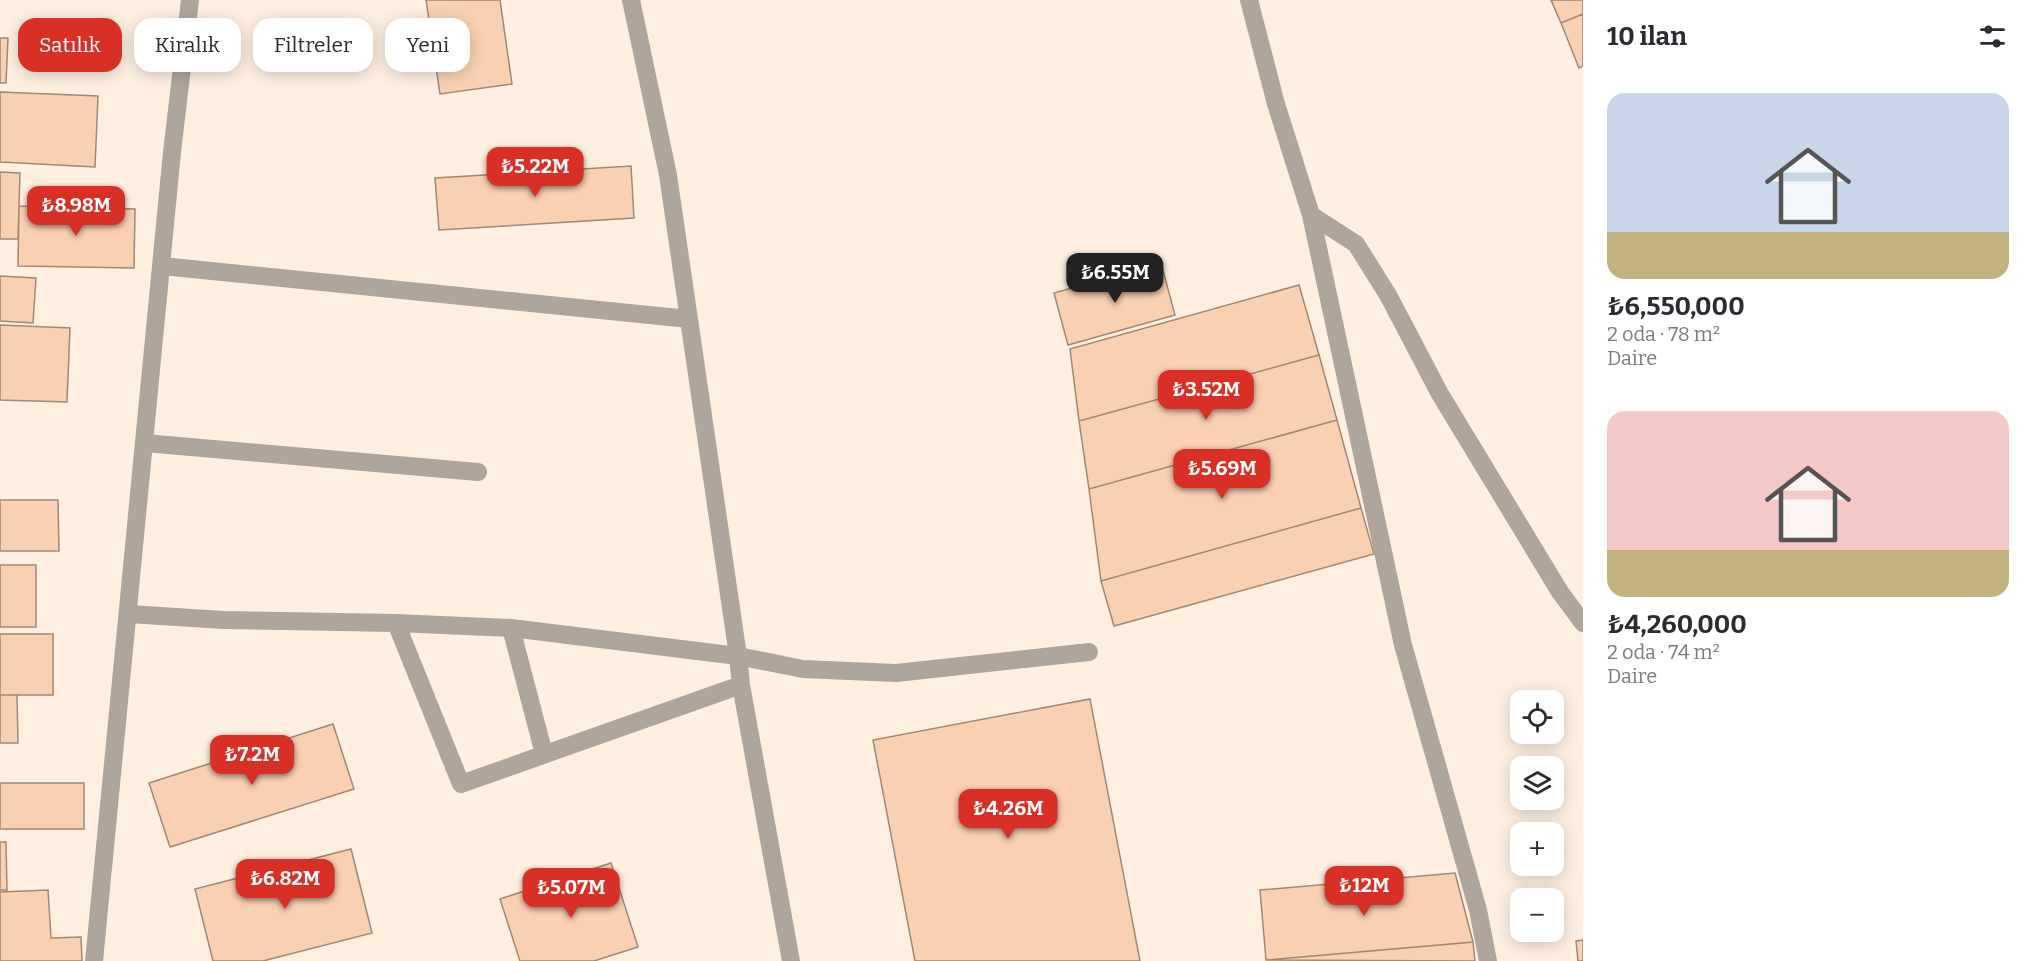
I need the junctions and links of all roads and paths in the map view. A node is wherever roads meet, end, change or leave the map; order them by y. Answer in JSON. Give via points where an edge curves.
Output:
{"nodes":[{"id":1,"x":190,"y":0,"type":"edge"},
{"id":2,"x":631,"y":0,"type":"edge"},
{"id":3,"x":1249,"y":0,"type":"edge"},
{"id":4,"x":1311,"y":215,"type":"junction"},
{"id":5,"x":162,"y":266,"type":"junction"},
{"id":6,"x":688,"y":319,"type":"junction"},
{"id":7,"x":145,"y":443,"type":"junction"},
{"id":8,"x":478,"y":472,"type":"dead end"},
{"id":9,"x":129,"y":614,"type":"junction"},
{"id":10,"x":396,"y":623,"type":"junction"},
{"id":11,"x":1583,"y":623,"type":"edge"},
{"id":12,"x":511,"y":628,"type":"junction"},
{"id":13,"x":1089,"y":652,"type":"dead end"},
{"id":14,"x":738,"y":656,"type":"junction"},
{"id":15,"x":741,"y":685,"type":"junction"},
{"id":16,"x":544,"y":754,"type":"junction"},
{"id":17,"x":94,"y":961,"type":"edge"},
{"id":18,"x":791,"y":961,"type":"edge"},
{"id":19,"x":1488,"y":961,"type":"edge"}],
"edges":[{"from":1,"to":5,"type":"street"},
{"from":2,"to":6,"type":"street","via":[[668,175]]},
{"from":3,"to":4,"type":"street"},
{"from":4,"to":11,"type":"street","via":[[1356,244],[1388,295],[1440,394],[1560,592]]},
{"from":4,"to":19,"type":"street","via":[[1403,645]]},
{"from":5,"to":6,"type":"street"},
{"from":5,"to":7,"type":"street"},
{"from":6,"to":14,"type":"street"},
{"from":7,"to":8,"type":"street"},
{"from":7,"to":9,"type":"street"},
{"from":9,"to":10,"type":"street"},
{"from":9,"to":17,"type":"street"},
{"from":10,"to":12,"type":"street"},
{"from":10,"to":16,"type":"street","via":[[460,784]]},
{"from":12,"to":14,"type":"street"},
{"from":12,"to":16,"type":"street"},
{"from":13,"to":14,"type":"street","via":[[896,673],[803,669]]},
{"from":14,"to":15,"type":"street"},
{"from":15,"to":16,"type":"street"},
{"from":15,"to":18,"type":"street"}]}
